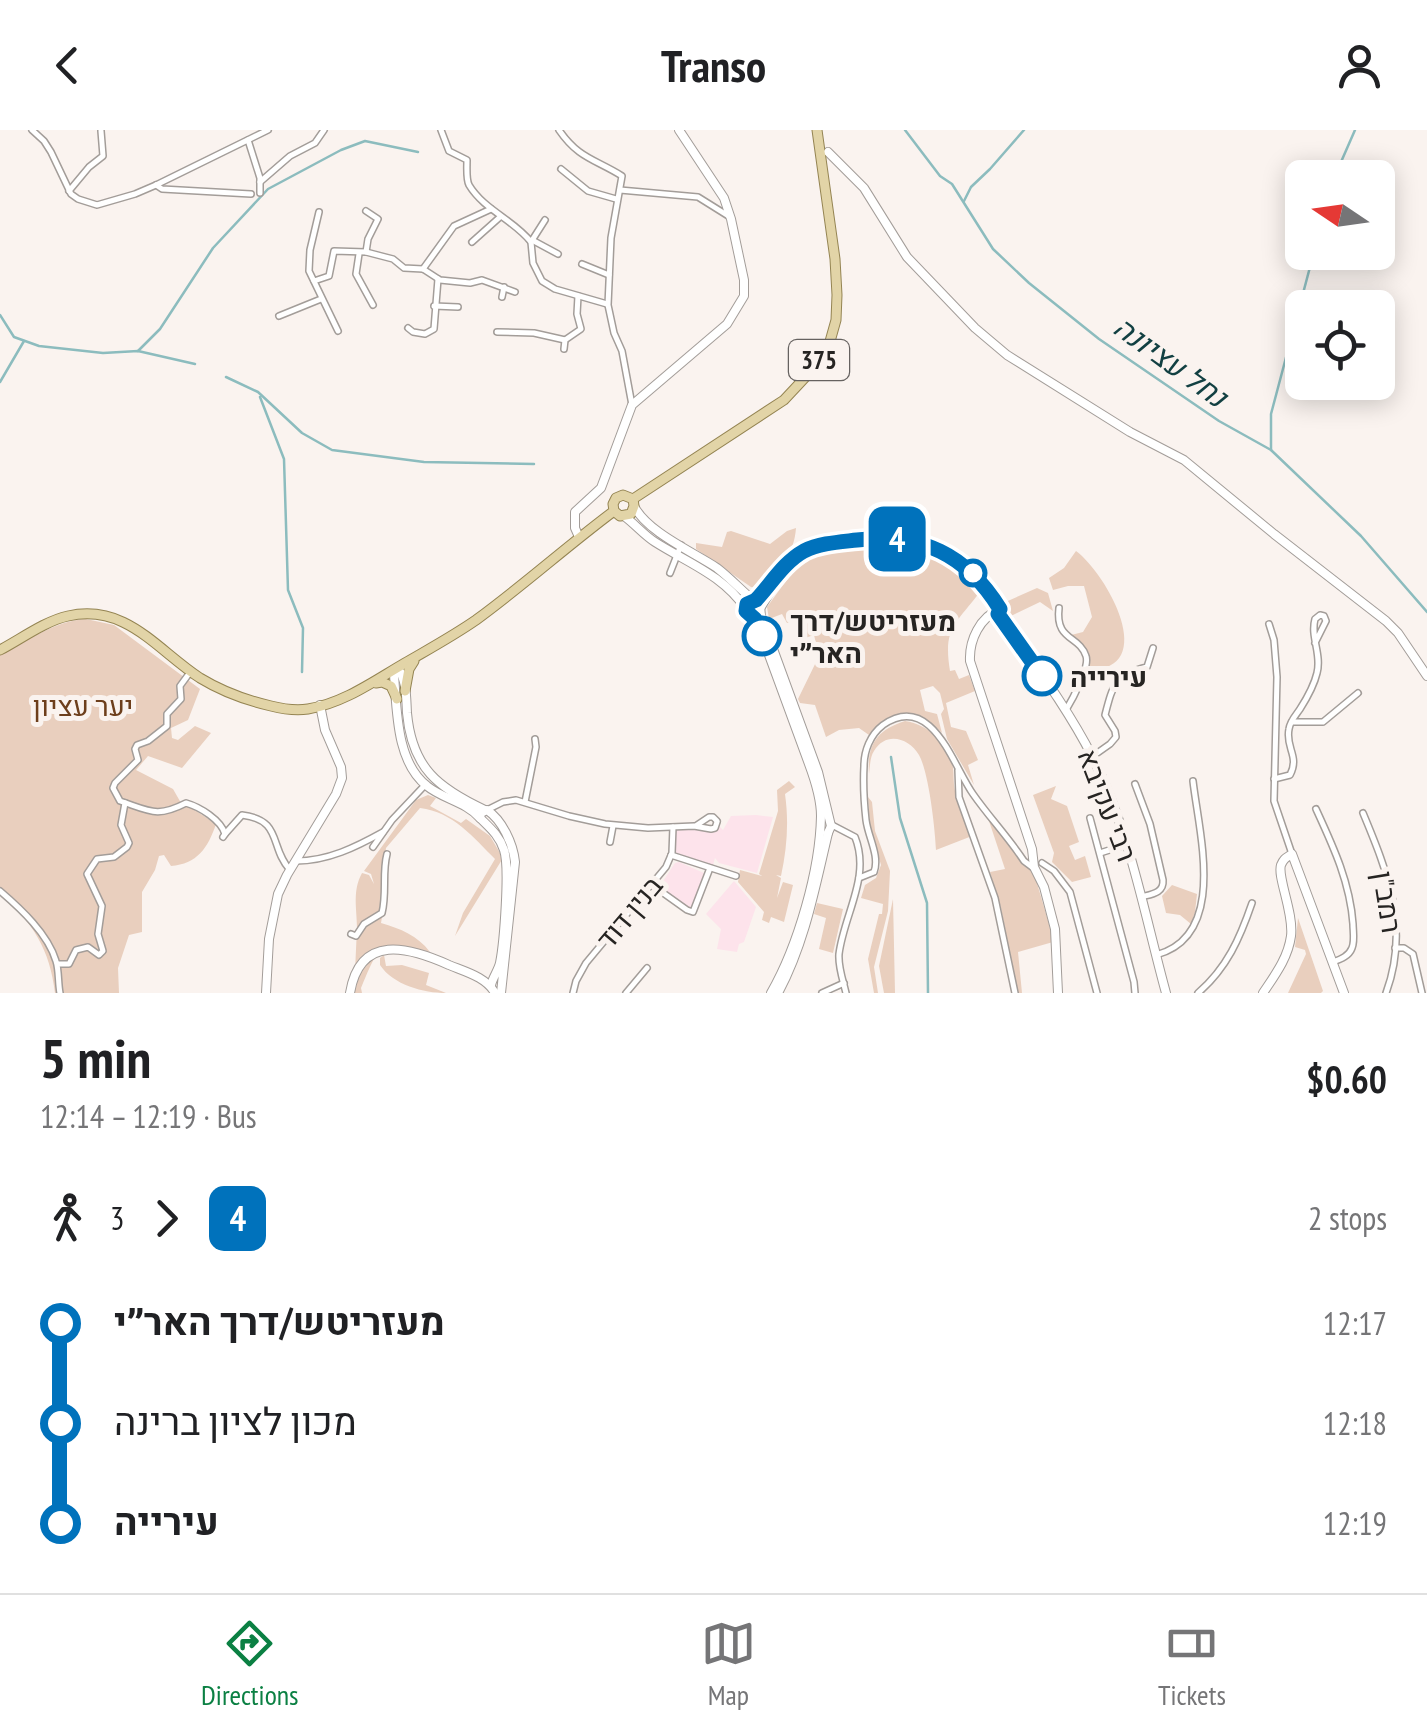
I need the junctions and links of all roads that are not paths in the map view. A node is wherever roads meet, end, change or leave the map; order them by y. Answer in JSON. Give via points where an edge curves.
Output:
{"nodes":[{"id":1,"x":32,"y":130,"type":"edge"},
{"id":2,"x":245,"y":130,"type":"edge"},
{"id":3,"x":268,"y":130,"type":"edge"},
{"id":4,"x":324,"y":130,"type":"edge"},
{"id":5,"x":441,"y":130,"type":"edge"},
{"id":6,"x":559,"y":130,"type":"edge"},
{"id":7,"x":679,"y":130,"type":"edge"},
{"id":8,"x":817,"y":130,"type":"edge"},
{"id":9,"x":101,"y":131,"type":"edge"},
{"id":10,"x":258,"y":135,"type":"junction"},
{"id":11,"x":248,"y":140,"type":"junction"},
{"id":12,"x":828,"y":152,"type":"dead end"},
{"id":13,"x":561,"y":169,"type":"dead end"},
{"id":14,"x":260,"y":182,"type":"junction"},
{"id":15,"x":156,"y":185,"type":"junction"},
{"id":16,"x":620,"y":190,"type":"junction"},
{"id":17,"x":68,"y":191,"type":"junction"},
{"id":18,"x":260,"y":193,"type":"dead end"},
{"id":19,"x":251,"y":194,"type":"dead end"},
{"id":20,"x":616,"y":198,"type":"junction"},
{"id":21,"x":491,"y":209,"type":"junction"},
{"id":22,"x":366,"y":211,"type":"dead end"},
{"id":23,"x":320,"y":212,"type":"dead end"},
{"id":24,"x":730,"y":217,"type":"junction"},
{"id":25,"x":500,"y":218,"type":"junction"},
{"id":26,"x":544,"y":220,"type":"dead end"},
{"id":27,"x":532,"y":241,"type":"junction"},
{"id":28,"x":472,"y":242,"type":"dead end"},
{"id":29,"x":362,"y":253,"type":"junction"},
{"id":30,"x":558,"y":254,"type":"dead end"},
{"id":31,"x":582,"y":264,"type":"dead end"},
{"id":32,"x":424,"y":270,"type":"junction"},
{"id":33,"x":609,"y":275,"type":"junction"},
{"id":34,"x":438,"y":279,"type":"junction"},
{"id":35,"x":314,"y":281,"type":"junction"},
{"id":36,"x":504,"y":287,"type":"junction"},
{"id":37,"x":515,"y":292,"type":"dead end"},
{"id":38,"x":578,"y":296,"type":"junction"},
{"id":39,"x":502,"y":298,"type":"dead end"},
{"id":40,"x":321,"y":299,"type":"junction"},
{"id":41,"x":608,"y":304,"type":"junction"},
{"id":42,"x":373,"y":305,"type":"dead end"},
{"id":43,"x":434,"y":306,"type":"junction"},
{"id":44,"x":458,"y":307,"type":"dead end"},
{"id":45,"x":279,"y":316,"type":"dead end"},
{"id":46,"x":408,"y":328,"type":"dead end"},
{"id":47,"x":338,"y":331,"type":"dead end"},
{"id":48,"x":497,"y":332,"type":"dead end"},
{"id":49,"x":565,"y":340,"type":"junction"},
{"id":50,"x":564,"y":349,"type":"dead end"},
{"id":51,"x":632,"y":405,"type":"junction"},
{"id":52,"x":633,"y":503,"type":"junction"},
{"id":53,"x":619,"y":514,"type":"junction"},
{"id":54,"x":579,"y":537,"type":"junction"},
{"id":55,"x":681,"y":545,"type":"junction"},
{"id":56,"x":676,"y":554,"type":"junction"},
{"id":57,"x":670,"y":573,"type":"dead end"},
{"id":58,"x":778,"y":574,"type":"junction"},
{"id":59,"x":728,"y":577,"type":"junction"},
{"id":60,"x":757,"y":604,"type":"junction"},
{"id":61,"x":1059,"y":608,"type":"dead end"},
{"id":62,"x":998,"y":611,"type":"junction"},
{"id":63,"x":748,"y":612,"type":"junction"},
{"id":64,"x":1269,"y":624,"type":"dead end"},
{"id":65,"x":1316,"y":643,"type":"junction"},
{"id":66,"x":1154,"y":648,"type":"dead end"},
{"id":67,"x":0,"y":650,"type":"edge"},
{"id":68,"x":420,"y":655,"type":"junction"},
{"id":69,"x":398,"y":668,"type":"junction"},
{"id":70,"x":191,"y":672,"type":"junction"},
{"id":71,"x":1427,"y":676,"type":"edge"},
{"id":72,"x":369,"y":685,"type":"junction"},
{"id":73,"x":406,"y":691,"type":"junction"},
{"id":74,"x":1358,"y":693,"type":"dead end"},
{"id":75,"x":397,"y":699,"type":"junction"},
{"id":76,"x":320,"y":705,"type":"junction"},
{"id":77,"x":1066,"y":710,"type":"junction"},
{"id":78,"x":1292,"y":722,"type":"junction"},
{"id":79,"x":535,"y":739,"type":"dead end"},
{"id":80,"x":1092,"y":756,"type":"junction"},
{"id":81,"x":958,"y":769,"type":"junction"},
{"id":82,"x":1274,"y":780,"type":"junction"},
{"id":83,"x":1193,"y":781,"type":"dead end"},
{"id":84,"x":429,"y":782,"type":"junction"},
{"id":85,"x":1136,"y":784,"type":"dead end"},
{"id":86,"x":525,"y":802,"type":"junction"},
{"id":87,"x":125,"y":803,"type":"junction"},
{"id":88,"x":1316,"y":808,"type":"dead end"},
{"id":89,"x":1363,"y":813,"type":"dead end"},
{"id":90,"x":488,"y":816,"type":"junction"},
{"id":91,"x":1090,"y":818,"type":"dead end"},
{"id":92,"x":613,"y":825,"type":"junction"},
{"id":93,"x":694,"y":826,"type":"dead end"},
{"id":94,"x":673,"y":827,"type":"junction"},
{"id":95,"x":828,"y":828,"type":"junction"},
{"id":96,"x":382,"y":832,"type":"junction"},
{"id":97,"x":610,"y":842,"type":"dead end"},
{"id":98,"x":1127,"y":844,"type":"junction"},
{"id":99,"x":373,"y":847,"type":"dead end"},
{"id":100,"x":1100,"y":853,"type":"junction"},
{"id":101,"x":387,"y":854,"type":"dead end"},
{"id":102,"x":1292,"y":854,"type":"junction"},
{"id":103,"x":671,"y":855,"type":"junction"},
{"id":104,"x":296,"y":861,"type":"junction"},
{"id":105,"x":1038,"y":866,"type":"junction"},
{"id":106,"x":710,"y":868,"type":"junction"},
{"id":107,"x":290,"y":870,"type":"junction"},
{"id":108,"x":736,"y":876,"type":"dead end"},
{"id":109,"x":860,"y":878,"type":"junction"},
{"id":110,"x":652,"y":885,"type":"junction"},
{"id":111,"x":0,"y":891,"type":"edge"},
{"id":112,"x":1142,"y":897,"type":"junction"},
{"id":113,"x":1252,"y":903,"type":"dead end"},
{"id":114,"x":352,"y":934,"type":"dead end"},
{"id":115,"x":1395,"y":948,"type":"junction"},
{"id":116,"x":1155,"y":955,"type":"junction"},
{"id":117,"x":1333,"y":962,"type":"junction"},
{"id":118,"x":58,"y":964,"type":"junction"},
{"id":119,"x":647,"y":968,"type":"dead end"},
{"id":120,"x":844,"y":983,"type":"junction"},
{"id":121,"x":496,"y":985,"type":"edge"},
{"id":122,"x":60,"y":993,"type":"edge"},
{"id":123,"x":266,"y":993,"type":"edge"},
{"id":124,"x":350,"y":993,"type":"edge"},
{"id":125,"x":572,"y":993,"type":"edge"},
{"id":126,"x":626,"y":993,"type":"edge"},
{"id":127,"x":774,"y":993,"type":"edge"},
{"id":128,"x":822,"y":993,"type":"edge"},
{"id":129,"x":846,"y":993,"type":"edge"},
{"id":130,"x":1015,"y":993,"type":"edge"},
{"id":131,"x":1058,"y":993,"type":"edge"},
{"id":132,"x":1097,"y":993,"type":"edge"},
{"id":133,"x":1135,"y":993,"type":"edge"},
{"id":134,"x":1166,"y":993,"type":"edge"},
{"id":135,"x":1198,"y":993,"type":"edge"},
{"id":136,"x":1263,"y":993,"type":"edge"},
{"id":137,"x":1344,"y":993,"type":"edge"},
{"id":138,"x":1386,"y":993,"type":"edge"},
{"id":139,"x":1422,"y":993,"type":"edge"}],
"edges":[{"from":1,"to":17,"type":"street","via":[[44,140]]},
{"from":2,"to":10,"type":"street"},
{"from":3,"to":10,"type":"street"},
{"from":4,"to":14,"type":"street"},
{"from":5,"to":21,"type":"street","via":[[451,153],[466,160],[468,184]]},
{"from":6,"to":16,"type":"street","via":[[586,158],[620,174]]},
{"from":7,"to":24,"type":"street"},
{"from":8,"to":52,"type":"main road","number":"375","via":[[837,295],[828,344],[783,401]]},
{"from":9,"to":17,"type":"street","via":[[103,156]]},
{"from":10,"to":11,"type":"street"},
{"from":11,"to":14,"type":"street"},
{"from":11,"to":15,"type":"street"},
{"from":12,"to":71,"type":"street","via":[[864,188],[907,256],[975,328],[1082,403],[1184,460],[1386,621]]},
{"from":13,"to":20,"type":"street","via":[[588,190]]},
{"from":14,"to":18,"type":"street"},
{"from":15,"to":17,"type":"street","via":[[97,205]]},
{"from":15,"to":19,"type":"street"},
{"from":16,"to":20,"type":"street"},
{"from":16,"to":24,"type":"street","via":[[698,197]]},
{"from":20,"to":33,"type":"street"},
{"from":21,"to":25,"type":"street"},
{"from":21,"to":32,"type":"street","via":[[454,226]]},
{"from":22,"to":29,"type":"street","via":[[378,219]]},
{"from":23,"to":35,"type":"street","via":[[308,259]]},
{"from":24,"to":51,"type":"street","via":[[744,280],[739,306],[727,324]]},
{"from":25,"to":27,"type":"street"},
{"from":25,"to":28,"type":"street"},
{"from":26,"to":27,"type":"street"},
{"from":27,"to":30,"type":"street"},
{"from":27,"to":38,"type":"street","via":[[542,281]]},
{"from":29,"to":32,"type":"street"},
{"from":29,"to":35,"type":"street","via":[[334,251],[329,276]]},
{"from":29,"to":42,"type":"street","via":[[356,276]]},
{"from":31,"to":33,"type":"street"},
{"from":32,"to":34,"type":"street"},
{"from":33,"to":41,"type":"street"},
{"from":34,"to":36,"type":"street"},
{"from":34,"to":43,"type":"street"},
{"from":35,"to":40,"type":"street"},
{"from":36,"to":37,"type":"street"},
{"from":36,"to":39,"type":"street"},
{"from":38,"to":41,"type":"street"},
{"from":38,"to":49,"type":"street","via":[[581,328]]},
{"from":40,"to":45,"type":"street"},
{"from":40,"to":47,"type":"street"},
{"from":41,"to":51,"type":"street"},
{"from":43,"to":44,"type":"street"},
{"from":43,"to":46,"type":"street","via":[[431,332]]},
{"from":48,"to":49,"type":"street"},
{"from":49,"to":50,"type":"street"},
{"from":51,"to":54,"type":"street","via":[[601,488],[576,512]]},
{"from":52,"to":53,"type":"main road","via":[[631,514]]},
{"from":52,"to":53,"type":"main road","via":[[619,496]]},
{"from":52,"to":55,"type":"street"},
{"from":53,"to":54,"type":"main road"},
{"from":53,"to":56,"type":"street"},
{"from":54,"to":68,"type":"main road","via":[[478,619]]},
{"from":55,"to":56,"type":"street"},
{"from":55,"to":59,"type":"street"},
{"from":56,"to":57,"type":"street"},
{"from":56,"to":63,"type":"street","via":[[716,576]]},
{"from":58,"to":59,"type":"street","via":[[751,591]]},
{"from":58,"to":60,"type":"street"},
{"from":58,"to":62,"type":"street","via":[[818,546],[901,540],[960,562]]},
{"from":59,"to":60,"type":"street"},
{"from":60,"to":62,"type":"street","via":[[806,556],[878,544],[948,559]]},
{"from":60,"to":63,"type":"street","via":[[757,614]]},
{"from":60,"to":95,"type":"street","via":[[818,772]]},
{"from":61,"to":77,"type":"street","via":[[1059,623],[1087,661]]},
{"from":62,"to":77,"type":"street","name":"רבי עקיבא"},
{"from":62,"to":105,"type":"street","via":[[972,639],[970,662]]},
{"from":63,"to":95,"type":"street"},
{"from":64,"to":82,"type":"street","via":[[1277,677]]},
{"from":65,"to":65,"type":"street","via":[[1326,621],[1320,615],[1313,625]]},
{"from":65,"to":78,"type":"street","via":[[1318,672]]},
{"from":66,"to":80,"type":"street","via":[[1147,667],[1114,685],[1105,714],[1116,737]]},
{"from":67,"to":70,"type":"main road","via":[[60,618],[100,614],[132,626]]},
{"from":68,"to":69,"type":"main road"},
{"from":68,"to":73,"type":"main road","via":[[409,668]]},
{"from":69,"to":72,"type":"main road"},
{"from":69,"to":73,"type":"street"},
{"from":69,"to":75,"type":"street"},
{"from":70,"to":76,"type":"main road","via":[[249,701],[290,710]]},
{"from":70,"to":87,"type":"street","via":[[167,726],[137,744],[138,760],[114,783]]},
{"from":72,"to":75,"type":"main road","via":[[391,686]]},
{"from":72,"to":76,"type":"main road"},
{"from":73,"to":84,"type":"street","via":[[412,745]]},
{"from":74,"to":78,"type":"street","via":[[1324,722]]},
{"from":75,"to":84,"type":"street","via":[[404,748],[414,772]]},
{"from":76,"to":104,"type":"street","via":[[342,778]]},
{"from":77,"to":80,"type":"street","name":"רבי עקיבא"},
{"from":78,"to":82,"type":"street","via":[[1294,767]]},
{"from":79,"to":86,"type":"street"},
{"from":80,"to":98,"type":"street","name":"רבי עקיבא"},
{"from":81,"to":105,"type":"street","via":[[1019,853]]},
{"from":81,"to":109,"type":"street","via":[[936,731],[921,722],[892,720],[877,730],[864,764],[866,825],[877,864]]},
{"from":81,"to":130,"type":"street","via":[[959,797],[996,898]]},
{"from":82,"to":102,"type":"street","via":[[1276,810]]},
{"from":83,"to":116,"type":"street","via":[[1202,904],[1187,937]]},
{"from":84,"to":90,"type":"street"},
{"from":84,"to":96,"type":"street"},
{"from":85,"to":112,"type":"street","via":[[1163,880],[1160,891]]},
{"from":86,"to":90,"type":"street","via":[[503,802]]},
{"from":86,"to":92,"type":"street"},
{"from":87,"to":107,"type":"street","via":[[159,813],[188,803],[218,821],[224,836],[242,815],[261,820]]},
{"from":87,"to":118,"type":"street","via":[[127,848],[97,860],[87,874],[102,906],[103,950],[98,955],[88,946],[76,950],[69,964]]},
{"from":88,"to":117,"type":"street","via":[[1343,869],[1352,916],[1351,951]]},
{"from":89,"to":115,"type":"street","name":"רמב\"ן","via":[[1390,884]]},
{"from":90,"to":121,"type":"street","via":[[510,841],[516,862]]},
{"from":91,"to":100,"type":"street"},
{"from":92,"to":94,"type":"street"},
{"from":92,"to":97,"type":"street"},
{"from":93,"to":94,"type":"street"},
{"from":94,"to":103,"type":"street","name":"בנין דוד"},
{"from":95,"to":109,"type":"street","via":[[856,839]]},
{"from":95,"to":127,"type":"street","via":[[801,938]]},
{"from":96,"to":99,"type":"street"},
{"from":96,"to":104,"type":"street","via":[[333,855]]},
{"from":98,"to":100,"type":"street"},
{"from":98,"to":112,"type":"street","name":"רבי עקיבא"},
{"from":100,"to":133,"type":"street"},
{"from":101,"to":114,"type":"street","via":[[382,913]]},
{"from":102,"to":117,"type":"street"},
{"from":102,"to":136,"type":"street","via":[[1280,872],[1292,919],[1289,944]]},
{"from":103,"to":106,"type":"street"},
{"from":103,"to":110,"type":"street","name":"בנין דוד"},
{"from":104,"to":107,"type":"street"},
{"from":105,"to":131,"type":"street","via":[[1057,946]]},
{"from":105,"to":132,"type":"street","via":[[1058,875],[1070,892]]},
{"from":106,"to":108,"type":"street"},
{"from":106,"to":110,"type":"street","via":[[693,912]]},
{"from":107,"to":123,"type":"street","via":[[272,915]]},
{"from":109,"to":120,"type":"street","via":[[839,956]]},
{"from":110,"to":125,"type":"street","name":"בנין דוד","via":[[586,963]]},
{"from":111,"to":118,"type":"street","via":[[22,909]]},
{"from":112,"to":116,"type":"street","name":"רבי עקיבא"},
{"from":113,"to":135,"type":"street","via":[[1227,961]]},
{"from":115,"to":138,"type":"street","name":"רמב\"ן"},
{"from":115,"to":139,"type":"street","via":[[1413,954]]},
{"from":116,"to":134,"type":"street","name":"רבי עקיבא"},
{"from":117,"to":137,"type":"street"},
{"from":118,"to":122,"type":"street"},
{"from":119,"to":126,"type":"street"},
{"from":120,"to":128,"type":"street"},
{"from":120,"to":129,"type":"street"},
{"from":121,"to":124,"type":"street","via":[[418,952],[388,948],[361,965]]}]}
